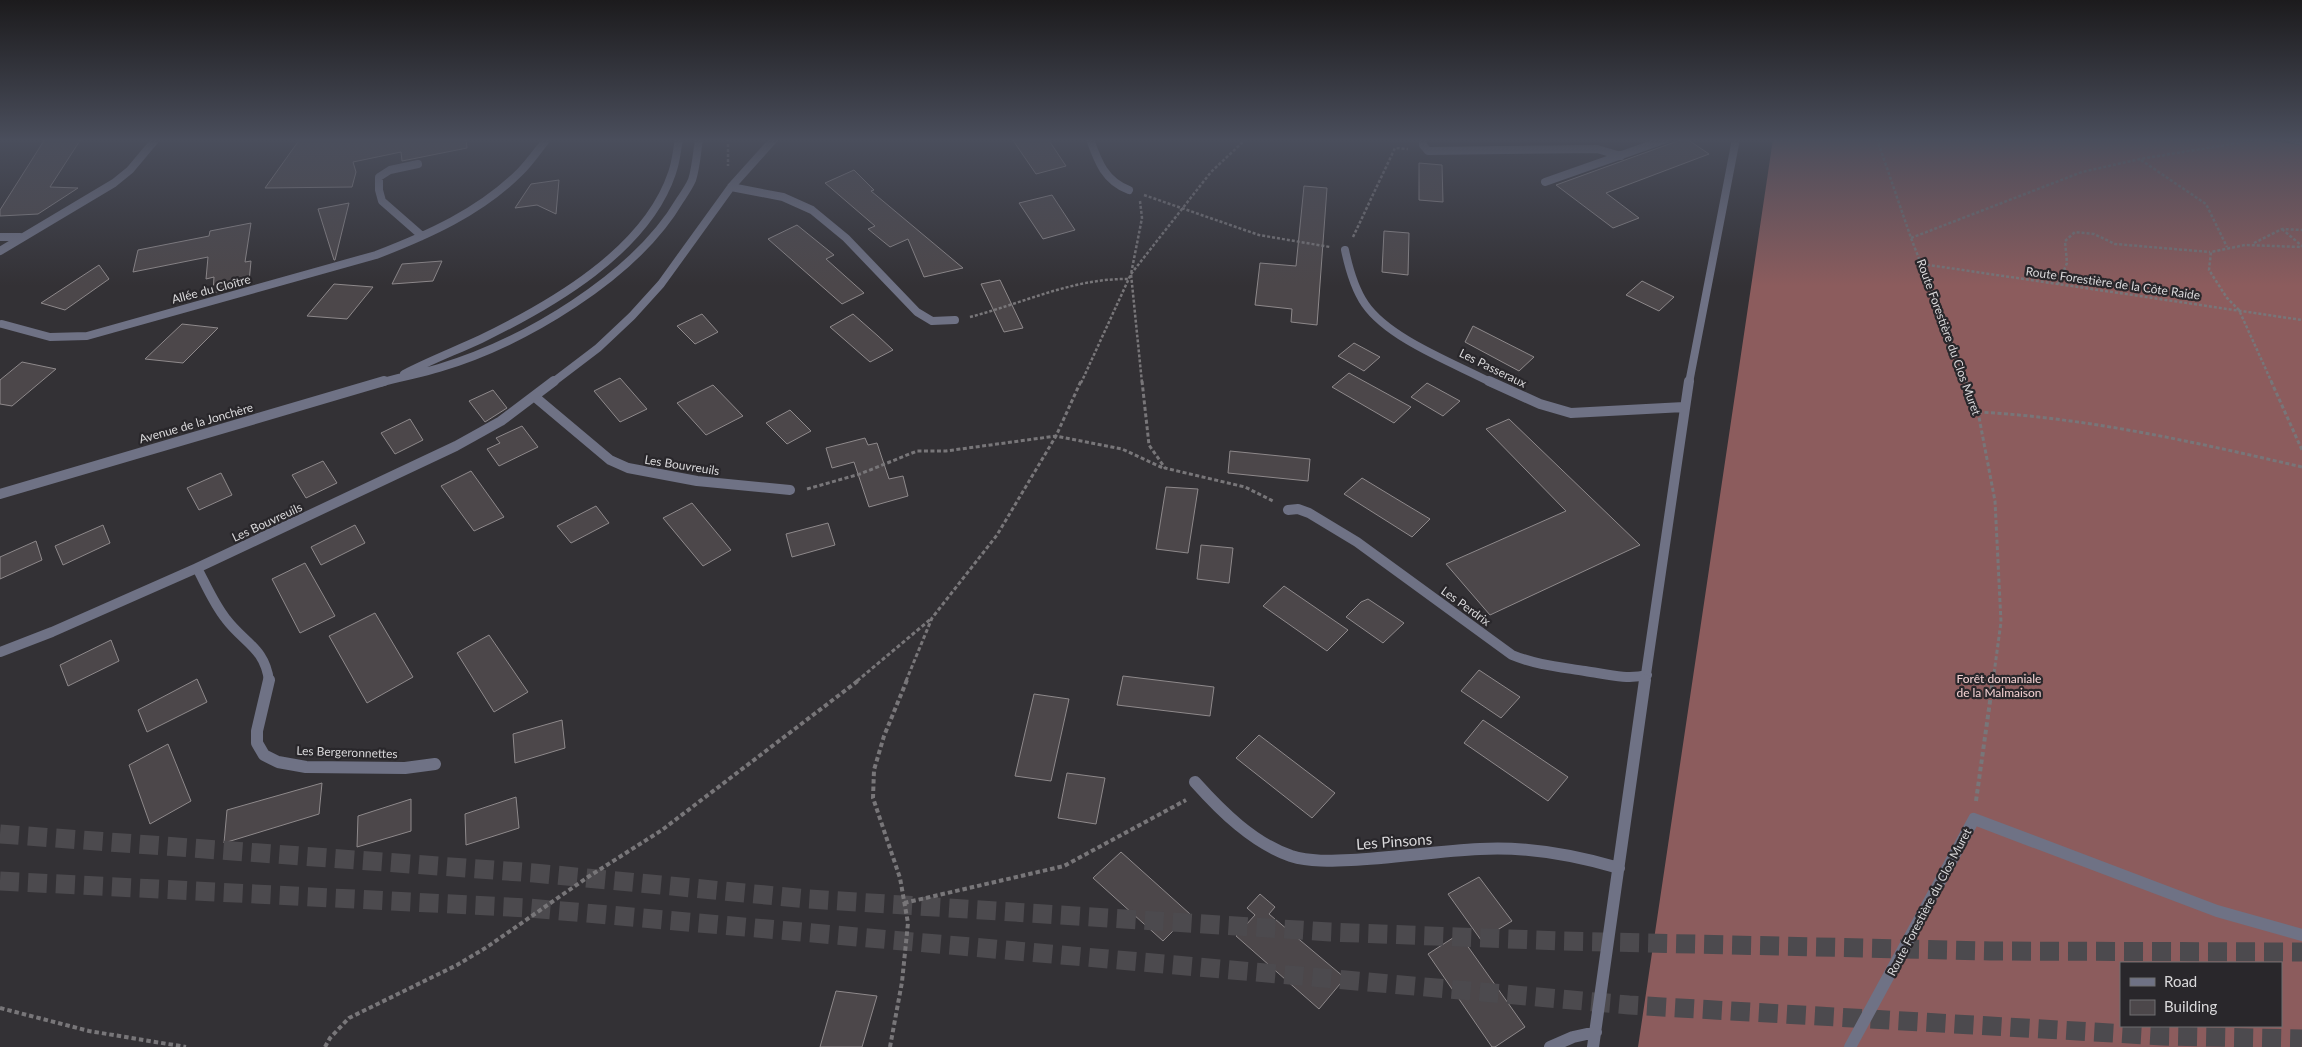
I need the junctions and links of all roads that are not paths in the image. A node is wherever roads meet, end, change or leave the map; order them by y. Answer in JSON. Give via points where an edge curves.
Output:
{"nodes":[{"id":1,"x":107,"y":188,"type":"edge"},
{"id":2,"x":379,"y":188,"type":"edge"},
{"id":3,"x":503,"y":188,"type":"edge"},
{"id":4,"x":665,"y":188,"type":"edge"},
{"id":5,"x":686,"y":188,"type":"edge"},
{"id":6,"x":730,"y":188,"type":"edge"},
{"id":7,"x":735,"y":188,"type":"edge"},
{"id":8,"x":1124,"y":188,"type":"edge"},
{"id":9,"x":1727,"y":188,"type":"edge"},
{"id":10,"x":1129,"y":190,"type":"road end"},
{"id":11,"x":422,"y":236,"type":"junction"},
{"id":12,"x":0,"y":237,"type":"edge"},
{"id":13,"x":21,"y":238,"type":"junction"},
{"id":14,"x":1345,"y":250,"type":"road end"},
{"id":15,"x":0,"y":251,"type":"edge"},
{"id":16,"x":955,"y":320,"type":"road end"},
{"id":17,"x":2,"y":324,"type":"dead end"},
{"id":18,"x":399,"y":376,"type":"junction"},
{"id":19,"x":535,"y":397,"type":"junction"},
{"id":20,"x":1684,"y":407,"type":"junction"},
{"id":21,"x":790,"y":490,"type":"road end"},
{"id":22,"x":0,"y":494,"type":"edge"},
{"id":23,"x":1288,"y":510,"type":"road end"},
{"id":24,"x":197,"y":568,"type":"junction"},
{"id":25,"x":0,"y":652,"type":"edge"},
{"id":26,"x":1647,"y":676,"type":"junction"},
{"id":27,"x":435,"y":764,"type":"dead end"},
{"id":28,"x":1199,"y":786,"type":"road end"},
{"id":29,"x":1619,"y":868,"type":"junction"},
{"id":30,"x":2302,"y":935,"type":"edge"},
{"id":31,"x":1596,"y":1032,"type":"junction"},
{"id":32,"x":1550,"y":1047,"type":"edge"},
{"id":33,"x":1593,"y":1047,"type":"edge"},
{"id":34,"x":1850,"y":1047,"type":"edge"}],
"edges":[{"from":1,"to":13,"type":"street"},
{"from":2,"to":11,"type":"street","via":[[382,201]]},
{"from":3,"to":11,"type":"street","name":"Allée du Cloître","via":[[464,215]]},
{"from":4,"to":18,"type":"street","name":"Avenue de la Jonchère","via":[[648,218],[609,259],[582,280],[491,334]]},
{"from":5,"to":18,"type":"street","name":"Avenue de la Jonchère","via":[[668,220],[643,249],[619,271],[556,314],[476,355],[422,374]]},
{"from":6,"to":19,"type":"street","name":"Les Bouvreuils","via":[[661,284],[632,316],[598,348]]},
{"from":7,"to":16,"type":"street","via":[[810,209],[831,225],[918,313],[941,322]]},
{"from":8,"to":10,"type":"street"},
{"from":9,"to":20,"type":"street"},
{"from":11,"to":17,"type":"street","name":"Allée du Cloître","via":[[332,269],[87,336],[50,337]]},
{"from":12,"to":13,"type":"street"},
{"from":13,"to":15,"type":"street"},
{"from":14,"to":20,"type":"street","name":"Les Passeraux","via":[[1361,299],[1381,323],[1510,391],[1571,413]]},
{"from":18,"to":22,"type":"street","name":"Avenue de la Jonchère"},
{"from":19,"to":21,"type":"street","name":"Les Bouvreuils","via":[[610,460],[628,468],[697,481]]},
{"from":19,"to":24,"type":"street","name":"Les Bouvreuils","via":[[456,446]]},
{"from":20,"to":26,"type":"street"},
{"from":23,"to":26,"type":"street","name":"Les Perdrix","via":[[1298,509],[1314,516],[1357,542],[1475,629],[1528,663],[1621,678]]},
{"from":24,"to":25,"type":"street","name":"Les Bouvreuils"},
{"from":24,"to":27,"type":"street","name":"Les Bergeronnettes","via":[[225,618],[240,636],[255,647],[267,666],[269,684],[257,731],[257,742],[264,755],[278,762],[306,767],[405,768]]},
{"from":26,"to":29,"type":"street"},
{"from":28,"to":29,"type":"street","name":"Les Pinsons","via":[[1221,810],[1250,833],[1290,856],[1311,860],[1380,859],[1500,848],[1590,859]]},
{"from":29,"to":31,"type":"street"},
{"from":30,"to":34,"type":"street","name":"Route Forestière du Clos Muret","via":[[2217,911],[1974,819]]},
{"from":31,"to":32,"type":"street"},
{"from":31,"to":33,"type":"street"}]}
